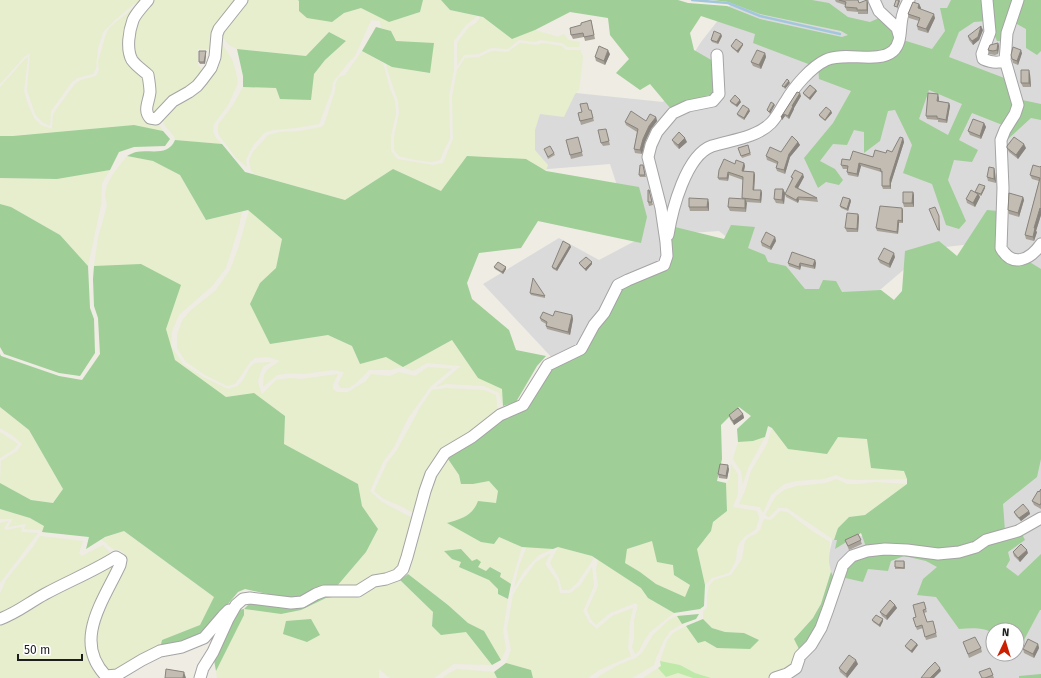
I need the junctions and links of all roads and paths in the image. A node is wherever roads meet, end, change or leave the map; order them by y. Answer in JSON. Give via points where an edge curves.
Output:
{"nodes":[{"id":1,"x":148,"y":0,"type":"edge"},
{"id":2,"x":242,"y":0,"type":"edge"},
{"id":3,"x":874,"y":0,"type":"edge"},
{"id":4,"x":909,"y":0,"type":"edge"},
{"id":5,"x":986,"y":0,"type":"edge"},
{"id":6,"x":1018,"y":0,"type":"edge"},
{"id":7,"x":900,"y":38,"type":"junction"},
{"id":8,"x":717,"y":55,"type":"dead end"},
{"id":9,"x":1005,"y":60,"type":"junction"},
{"id":10,"x":666,"y":242,"type":"junction"},
{"id":11,"x":1041,"y":244,"type":"edge"},
{"id":12,"x":1041,"y":518,"type":"edge"},
{"id":13,"x":236,"y":605,"type":"junction"},
{"id":14,"x":0,"y":619,"type":"edge"},
{"id":15,"x":200,"y":678,"type":"edge"},
{"id":16,"x":775,"y":678,"type":"edge"}],
"edges":[{"from":1,"to":2,"type":"street","via":[[134,19],[130,34],[130,52],[136,65],[148,75],[150,93],[147,114],[150,118],[156,119],[173,101],[197,86],[211,68],[219,29]]},
{"from":3,"to":7,"type":"street","via":[[879,11],[898,28]]},
{"from":4,"to":7,"type":"street","via":[[903,14]]},
{"from":5,"to":9,"type":"street","via":[[990,32],[982,54],[983,59],[990,62]]},
{"from":6,"to":9,"type":"street","via":[[1007,33]]},
{"from":7,"to":10,"type":"street","via":[[895,50],[887,56],[838,57],[826,60],[816,66],[796,87],[770,124],[756,132],[711,146],[703,151],[683,181]]},
{"from":8,"to":10,"type":"street","via":[[719,94],[713,101],[688,106],[673,113],[657,132],[651,145],[648,157],[661,208]]},
{"from":9,"to":11,"type":"street","via":[[1018,105],[1001,140],[1001,248],[1005,256],[1023,260],[1032,255]]},
{"from":10,"to":13,"type":"street","via":[[667,256],[664,265],[618,285],[581,350],[548,366],[523,405],[500,415],[445,453],[431,474],[403,569],[397,575],[374,581],[358,591],[324,591],[302,602],[250,598],[243,599]]},
{"from":12,"to":16,"type":"street","via":[[1018,532],[986,540],[976,547],[959,552],[938,554],[884,549],[852,556],[843,565],[828,609],[811,645],[800,656],[796,668]]},
{"from":13,"to":14,"type":"street","via":[[204,638],[182,647],[160,651],[117,675],[106,676],[93,656],[91,629],[120,565],[121,560],[116,557]]},
{"from":13,"to":15,"type":"street"}]}
